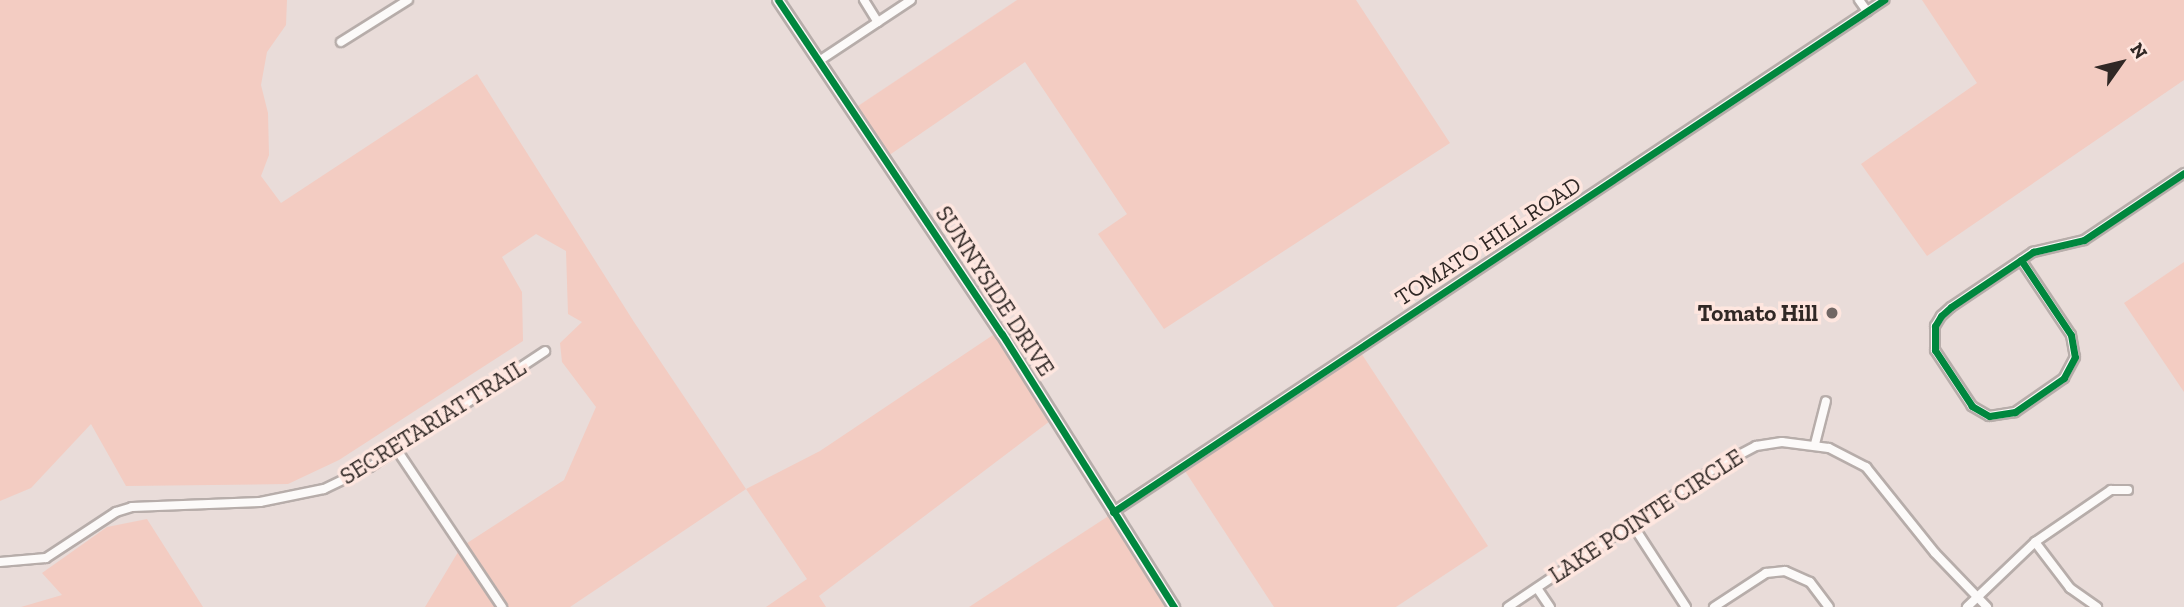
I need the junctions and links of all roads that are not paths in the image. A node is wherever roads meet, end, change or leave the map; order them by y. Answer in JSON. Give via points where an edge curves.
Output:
{"nodes":[{"id":1,"x":408,"y":0,"type":"edge"},
{"id":2,"x":778,"y":0,"type":"edge"},
{"id":3,"x":864,"y":0,"type":"edge"},
{"id":4,"x":911,"y":0,"type":"edge"},
{"id":5,"x":1859,"y":0,"type":"edge"},
{"id":6,"x":1884,"y":0,"type":"edge"},
{"id":7,"x":1867,"y":11,"type":"junction"},
{"id":8,"x":878,"y":22,"type":"junction"},
{"id":9,"x":341,"y":42,"type":"dead end"},
{"id":10,"x":819,"y":61,"type":"junction"},
{"id":11,"x":2184,"y":173,"type":"edge"},
{"id":12,"x":2021,"y":260,"type":"junction"},
{"id":13,"x":545,"y":351,"type":"dead end"},
{"id":14,"x":1826,"y":401,"type":"dead end"},
{"id":15,"x":1815,"y":444,"type":"junction"},
{"id":16,"x":397,"y":450,"type":"junction"},
{"id":17,"x":2128,"y":490,"type":"dead end"},
{"id":18,"x":1112,"y":512,"type":"junction"},
{"id":19,"x":1632,"y":524,"type":"junction"},
{"id":20,"x":2035,"y":542,"type":"junction"},
{"id":21,"x":0,"y":562,"type":"edge"},
{"id":22,"x":1537,"y":588,"type":"junction"},
{"id":23,"x":1977,"y":597,"type":"junction"},
{"id":24,"x":502,"y":607,"type":"edge"},
{"id":25,"x":1174,"y":607,"type":"edge"},
{"id":26,"x":1508,"y":607,"type":"edge"},
{"id":27,"x":1550,"y":607,"type":"edge"},
{"id":28,"x":1686,"y":607,"type":"edge"},
{"id":29,"x":1714,"y":607,"type":"edge"},
{"id":30,"x":1829,"y":607,"type":"edge"},
{"id":31,"x":1967,"y":607,"type":"edge"},
{"id":32,"x":1987,"y":607,"type":"edge"},
{"id":33,"x":2096,"y":607,"type":"edge"}],
"edges":[{"from":1,"to":9,"type":"street"},
{"from":2,"to":10,"type":"street","name":"SUNNYSIDE DRIVE"},
{"from":3,"to":8,"type":"street"},
{"from":4,"to":8,"type":"street"},
{"from":5,"to":7,"type":"street"},
{"from":6,"to":7,"type":"street","name":"TOMATO HILL ROAD"},
{"from":7,"to":18,"type":"street","name":"TOMATO HILL ROAD"},
{"from":8,"to":10,"type":"street"},
{"from":10,"to":18,"type":"street","name":"SUNNYSIDE DRIVE","via":[[1002,334]]},
{"from":11,"to":12,"type":"street","via":[[2084,240],[2040,249]]},
{"from":12,"to":12,"type":"street","via":[[1951,307],[1935,326],[1935,350],[1942,362],[1972,406],[1989,416],[2015,412],[2054,385],[2072,368],[2076,357],[2071,335]]},
{"from":13,"to":16,"type":"street","name":"SECRETARIAT TRAIL"},
{"from":14,"to":15,"type":"street"},
{"from":15,"to":19,"type":"street","name":"LAKE POINTE CIRCLE","via":[[1782,442],[1747,450]]},
{"from":15,"to":23,"type":"street","name":"LAKE POINTE CIRCLE","via":[[1844,454],[1873,474],[1935,553]]},
{"from":16,"to":21,"type":"street","name":"SECRETARIAT TRAIL","via":[[324,489],[260,502],[132,507],[116,512],[46,558]]},
{"from":16,"to":24,"type":"street"},
{"from":17,"to":20,"type":"street","via":[[2111,489]]},
{"from":18,"to":25,"type":"street","name":"SUNNYSIDE DRIVE"},
{"from":19,"to":22,"type":"street","name":"LAKE POINTE CIRCLE"},
{"from":19,"to":28,"type":"street"},
{"from":20,"to":23,"type":"street"},
{"from":20,"to":33,"type":"street","via":[[2070,588]]},
{"from":22,"to":26,"type":"street","name":"LAKE POINTE CIRCLE"},
{"from":22,"to":27,"type":"street"},
{"from":23,"to":31,"type":"street"},
{"from":23,"to":32,"type":"street","name":"LAKE POINTE CIRCLE"},
{"from":29,"to":30,"type":"street","via":[[1766,573],[1785,571],[1810,582]]}]}
